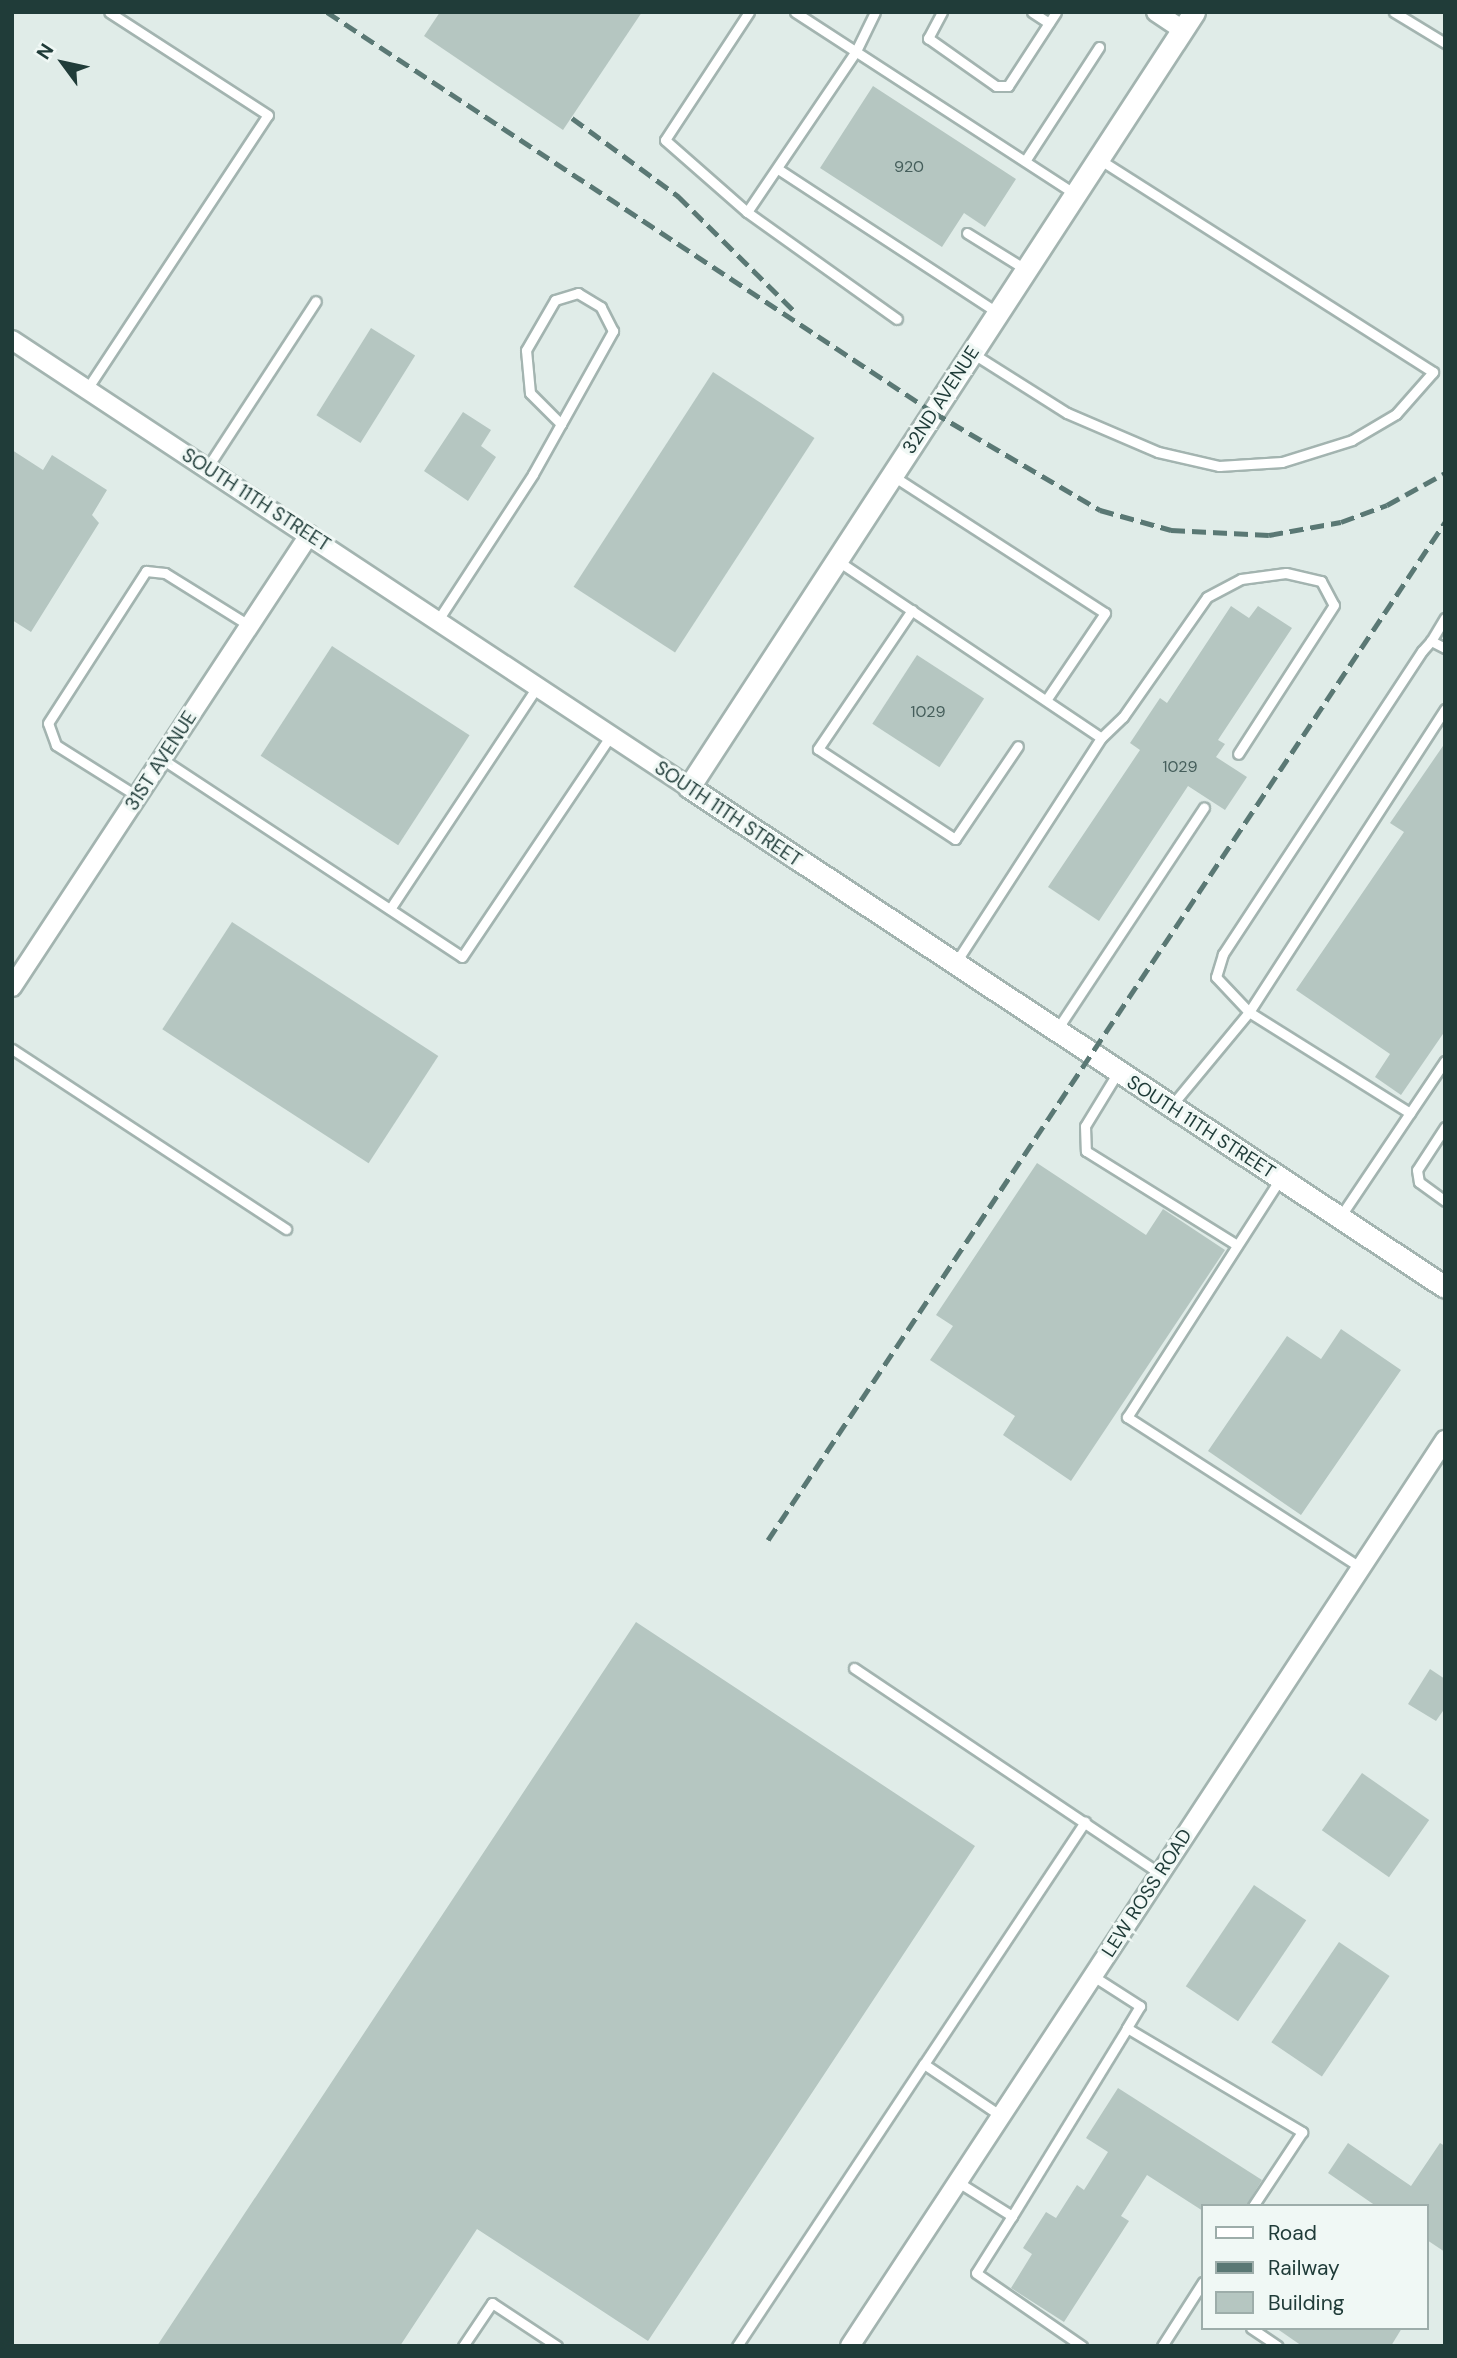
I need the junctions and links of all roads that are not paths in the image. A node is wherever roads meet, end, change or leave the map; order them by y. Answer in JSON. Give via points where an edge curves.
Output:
{"nodes":[{"id":1,"x":109,"y":12,"type":"edge"},
{"id":2,"x":749,"y":12,"type":"edge"},
{"id":3,"x":795,"y":12,"type":"edge"},
{"id":4,"x":875,"y":12,"type":"edge"},
{"id":5,"x":942,"y":12,"type":"edge"},
{"id":6,"x":1032,"y":12,"type":"edge"},
{"id":7,"x":1056,"y":12,"type":"edge"},
{"id":8,"x":1156,"y":12,"type":"edge"},
{"id":9,"x":1394,"y":12,"type":"edge"},
{"id":10,"x":1189,"y":21,"type":"edge"},
{"id":11,"x":1049,"y":23,"type":"junction"},
{"id":12,"x":1445,"y":43,"type":"edge"},
{"id":13,"x":1100,"y":47,"type":"dead end"},
{"id":14,"x":856,"y":51,"type":"junction"},
{"id":15,"x":1099,"y":159,"type":"junction"},
{"id":16,"x":1025,"y":160,"type":"junction"},
{"id":17,"x":778,"y":169,"type":"junction"},
{"id":18,"x":1075,"y":194,"type":"junction"},
{"id":19,"x":747,"y":212,"type":"junction"},
{"id":20,"x":967,"y":233,"type":"dead end"},
{"id":21,"x":1026,"y":270,"type":"junction"},
{"id":22,"x":316,"y":301,"type":"dead end"},
{"id":23,"x":998,"y":313,"type":"junction"},
{"id":24,"x":897,"y":319,"type":"dead end"},
{"id":25,"x":12,"y":340,"type":"edge"},
{"id":26,"x":972,"y":353,"type":"junction"},
{"id":27,"x":87,"y":389,"type":"junction"},
{"id":28,"x":561,"y":424,"type":"junction"},
{"id":29,"x":207,"y":468,"type":"junction"},
{"id":30,"x":892,"y":475,"type":"junction"},
{"id":31,"x":309,"y":535,"type":"junction"},
{"id":32,"x":837,"y":560,"type":"junction"},
{"id":33,"x":912,"y":610,"type":"junction"},
{"id":34,"x":1445,"y":618,"type":"edge"},
{"id":35,"x":438,"y":620,"type":"junction"},
{"id":36,"x":250,"y":625,"type":"junction"},
{"id":37,"x":1431,"y":641,"type":"junction"},
{"id":38,"x":1445,"y":648,"type":"edge"},
{"id":39,"x":537,"y":687,"type":"junction"},
{"id":40,"x":1046,"y":701,"type":"junction"},
{"id":41,"x":1445,"y":709,"type":"edge"},
{"id":42,"x":610,"y":737,"type":"junction"},
{"id":43,"x":1101,"y":738,"type":"junction"},
{"id":44,"x":1018,"y":746,"type":"dead end"},
{"id":45,"x":1238,"y":754,"type":"dead end"},
{"id":46,"x":162,"y":759,"type":"junction"},
{"id":47,"x":689,"y":787,"type":"junction"},
{"id":48,"x":138,"y":796,"type":"junction"},
{"id":49,"x":1203,"y":807,"type":"dead end"},
{"id":50,"x":390,"y":909,"type":"junction"},
{"id":51,"x":954,"y":964,"type":"junction"},
{"id":52,"x":12,"y":987,"type":"edge"},
{"id":53,"x":1249,"y":1012,"type":"junction"},
{"id":54,"x":1056,"y":1031,"type":"junction"},
{"id":55,"x":12,"y":1049,"type":"edge"},
{"id":56,"x":1445,"y":1062,"type":"edge"},
{"id":57,"x":1118,"y":1072,"type":"junction"},
{"id":58,"x":1171,"y":1107,"type":"junction"},
{"id":59,"x":1410,"y":1114,"type":"junction"},
{"id":60,"x":1445,"y":1127,"type":"edge"},
{"id":61,"x":1280,"y":1178,"type":"junction"},
{"id":62,"x":1445,"y":1201,"type":"edge"},
{"id":63,"x":1340,"y":1218,"type":"junction"},
{"id":64,"x":286,"y":1229,"type":"dead end"},
{"id":65,"x":1237,"y":1245,"type":"junction"},
{"id":66,"x":1445,"y":1287,"type":"edge"},
{"id":67,"x":1445,"y":1440,"type":"edge"},
{"id":68,"x":1361,"y":1568,"type":"junction"},
{"id":69,"x":854,"y":1668,"type":"dead end"},
{"id":70,"x":1086,"y":1822,"type":"junction"},
{"id":71,"x":1160,"y":1874,"type":"junction"},
{"id":72,"x":1093,"y":1976,"type":"junction"},
{"id":73,"x":1127,"y":2028,"type":"junction"},
{"id":74,"x":924,"y":2064,"type":"junction"},
{"id":75,"x":1001,"y":2116,"type":"junction"},
{"id":76,"x":957,"y":2182,"type":"junction"},
{"id":77,"x":1254,"y":2204,"type":"edge"},
{"id":78,"x":1012,"y":2216,"type":"junction"},
{"id":79,"x":1202,"y":2284,"type":"edge"},
{"id":80,"x":1254,"y":2330,"type":"edge"},
{"id":81,"x":463,"y":2346,"type":"edge"},
{"id":82,"x":557,"y":2346,"type":"edge"},
{"id":83,"x":737,"y":2346,"type":"edge"},
{"id":84,"x":850,"y":2346,"type":"edge"},
{"id":85,"x":1082,"y":2346,"type":"edge"},
{"id":86,"x":1162,"y":2346,"type":"edge"},
{"id":87,"x":1278,"y":2346,"type":"edge"}],
"edges":[{"from":1,"to":27,"type":"lane","via":[[268,115]]},
{"from":2,"to":19,"type":"lane","via":[[665,140]]},
{"from":3,"to":14,"type":"lane"},
{"from":4,"to":14,"type":"lane"},
{"from":5,"to":11,"type":"lane","via":[[928,38],[996,86],[1008,86]]},
{"from":6,"to":11,"type":"lane"},
{"from":7,"to":11,"type":"lane"},
{"from":8,"to":10,"type":"street"},
{"from":9,"to":12,"type":"lane"},
{"from":10,"to":15,"type":"street","name":"32ND AVENUE"},
{"from":13,"to":16,"type":"lane"},
{"from":14,"to":16,"type":"lane"},
{"from":14,"to":17,"type":"lane"},
{"from":15,"to":18,"type":"street","name":"32ND AVENUE"},
{"from":15,"to":26,"type":"lane","via":[[1433,372],[1396,414],[1352,440],[1282,463],[1219,466],[1158,452],[1067,413]]},
{"from":16,"to":18,"type":"lane"},
{"from":17,"to":19,"type":"lane"},
{"from":17,"to":23,"type":"lane"},
{"from":18,"to":21,"type":"street","name":"32ND AVENUE"},
{"from":19,"to":24,"type":"lane"},
{"from":20,"to":21,"type":"lane"},
{"from":21,"to":23,"type":"street","name":"32ND AVENUE"},
{"from":22,"to":29,"type":"lane"},
{"from":23,"to":26,"type":"street","name":"32ND AVENUE"},
{"from":25,"to":27,"type":"street","name":"SOUTH 11TH STREET"},
{"from":26,"to":30,"type":"street","name":"32ND AVENUE"},
{"from":27,"to":29,"type":"street","name":"SOUTH 11TH STREET"},
{"from":28,"to":28,"type":"lane","via":[[613,331],[601,307],[578,293],[555,300],[526,350],[530,393]]},
{"from":28,"to":35,"type":"lane"},
{"from":29,"to":31,"type":"street","name":"SOUTH 11TH STREET"},
{"from":30,"to":32,"type":"street","name":"32ND AVENUE"},
{"from":30,"to":40,"type":"lane","via":[[1105,613]]},
{"from":31,"to":35,"type":"street","name":"SOUTH 11TH STREET"},
{"from":31,"to":36,"type":"street","name":"31ST AVENUE"},
{"from":32,"to":33,"type":"lane"},
{"from":32,"to":47,"type":"street","name":"32ND AVENUE"},
{"from":33,"to":40,"type":"lane"},
{"from":33,"to":44,"type":"lane","via":[[818,749],[955,839]]},
{"from":34,"to":37,"type":"lane"},
{"from":35,"to":39,"type":"street","name":"SOUTH 11TH STREET"},
{"from":36,"to":46,"type":"street","name":"31ST AVENUE"},
{"from":36,"to":48,"type":"lane","via":[[165,573],[146,571],[48,723],[56,745]]},
{"from":37,"to":38,"type":"lane"},
{"from":37,"to":53,"type":"lane","via":[[1223,954],[1216,977]]},
{"from":39,"to":42,"type":"street","name":"SOUTH 11TH STREET"},
{"from":39,"to":50,"type":"lane"},
{"from":40,"to":43,"type":"lane"},
{"from":41,"to":53,"type":"lane"},
{"from":42,"to":47,"type":"street","name":"SOUTH 11TH STREET"},
{"from":42,"to":50,"type":"lane","via":[[462,957]]},
{"from":43,"to":45,"type":"lane","via":[[1123,717],[1207,597],[1241,579],[1286,573],[1321,581],[1334,605]]},
{"from":43,"to":51,"type":"lane"},
{"from":46,"to":48,"type":"street","name":"31ST AVENUE"},
{"from":46,"to":50,"type":"lane"},
{"from":47,"to":51,"type":"street","name":"SOUTH 11TH STREET"},
{"from":48,"to":52,"type":"street","name":"31ST AVENUE"},
{"from":49,"to":54,"type":"lane"},
{"from":51,"to":54,"type":"street","name":"SOUTH 11TH STREET"},
{"from":53,"to":58,"type":"lane"},
{"from":53,"to":59,"type":"lane"},
{"from":54,"to":57,"type":"street","name":"SOUTH 11TH STREET"},
{"from":55,"to":64,"type":"lane"},
{"from":56,"to":59,"type":"lane"},
{"from":57,"to":58,"type":"street","name":"SOUTH 11TH STREET"},
{"from":57,"to":65,"type":"lane","via":[[1085,1126],[1087,1151]]},
{"from":58,"to":61,"type":"street","name":"SOUTH 11TH STREET"},
{"from":59,"to":63,"type":"lane"},
{"from":60,"to":62,"type":"lane","via":[[1417,1170],[1419,1182]]},
{"from":61,"to":63,"type":"street","name":"SOUTH 11TH STREET"},
{"from":61,"to":65,"type":"lane"},
{"from":63,"to":66,"type":"street","name":"SOUTH 11TH STREET"},
{"from":65,"to":68,"type":"lane","via":[[1127,1417]]},
{"from":67,"to":68,"type":"street","name":"LEW ROSS ROAD"},
{"from":68,"to":71,"type":"street","name":"LEW ROSS ROAD"},
{"from":69,"to":70,"type":"lane"},
{"from":70,"to":71,"type":"lane"},
{"from":70,"to":74,"type":"lane"},
{"from":71,"to":72,"type":"street","name":"LEW ROSS ROAD"},
{"from":72,"to":73,"type":"lane","via":[[1140,2006]]},
{"from":72,"to":75,"type":"street","name":"LEW ROSS ROAD"},
{"from":73,"to":77,"type":"lane","via":[[1301,2132]]},
{"from":73,"to":78,"type":"lane"},
{"from":74,"to":75,"type":"lane"},
{"from":74,"to":83,"type":"lane"},
{"from":75,"to":76,"type":"street","name":"LEW ROSS ROAD"},
{"from":76,"to":78,"type":"lane"},
{"from":76,"to":84,"type":"street","name":"LEW ROSS ROAD"},
{"from":78,"to":85,"type":"lane","via":[[975,2273]]},
{"from":79,"to":86,"type":"lane"},
{"from":80,"to":87,"type":"lane"},
{"from":81,"to":82,"type":"lane","via":[[492,2303]]}]}
